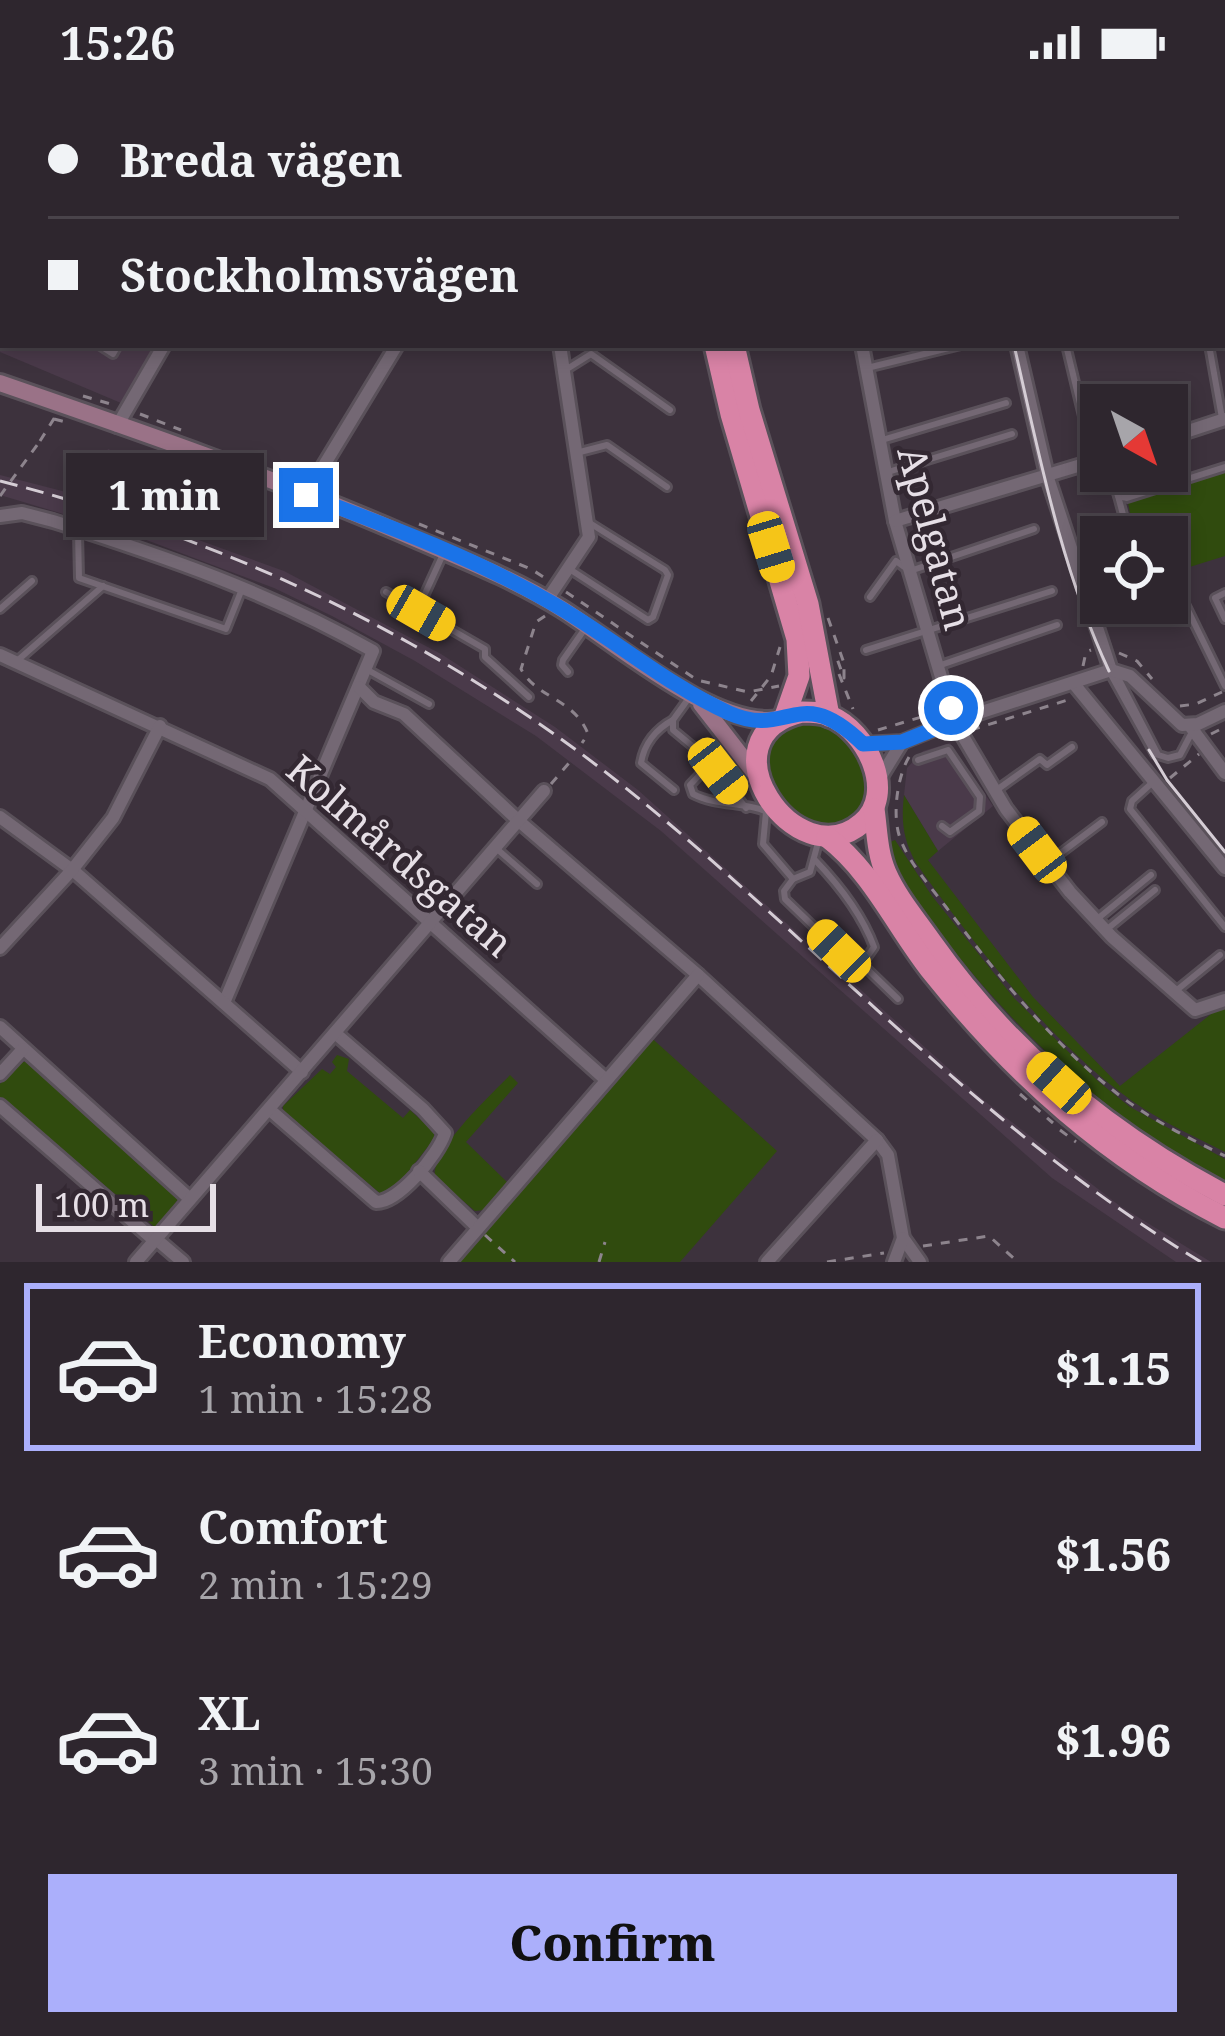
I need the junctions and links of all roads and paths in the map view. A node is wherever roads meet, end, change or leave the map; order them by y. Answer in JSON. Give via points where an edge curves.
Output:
{"nodes":[{"id":1,"x":162,"y":348,"type":"edge"},
{"id":2,"x":395,"y":348,"type":"edge"},
{"id":3,"x":560,"y":348,"type":"edge"},
{"id":4,"x":716,"y":348,"type":"edge"},
{"id":5,"x":735,"y":348,"type":"edge"},
{"id":6,"x":863,"y":348,"type":"edge"},
{"id":7,"x":949,"y":348,"type":"edge"},
{"id":8,"x":1018,"y":348,"type":"edge"},
{"id":9,"x":1067,"y":348,"type":"edge"},
{"id":10,"x":1211,"y":348,"type":"edge"},
{"id":11,"x":866,"y":368,"type":"junction"},
{"id":12,"x":564,"y":371,"type":"junction"},
{"id":13,"x":0,"y":382,"type":"edge"},
{"id":14,"x":1080,"y":395,"type":"edge"},
{"id":15,"x":1006,"y":403,"type":"dead end"},
{"id":16,"x":670,"y":410,"type":"dead end"},
{"id":17,"x":54,"y":418,"type":"dead end"},
{"id":18,"x":1224,"y":419,"type":"edge"},
{"id":19,"x":74,"y":425,"type":"dead end"},
{"id":20,"x":118,"y":426,"type":"junction"},
{"id":21,"x":1188,"y":431,"type":"edge"},
{"id":22,"x":1012,"y":434,"type":"dead end"},
{"id":23,"x":40,"y":441,"type":"dead end"},
{"id":24,"x":879,"y":441,"type":"junction"},
{"id":25,"x":576,"y":453,"type":"junction"},
{"id":26,"x":1080,"y":465,"type":"edge"},
{"id":27,"x":1225,"y":467,"type":"edge"},
{"id":28,"x":885,"y":473,"type":"junction"},
{"id":29,"x":1047,"y":475,"type":"junction"},
{"id":30,"x":667,"y":487,"type":"dead end"},
{"id":31,"x":1117,"y":492,"type":"edge"},
{"id":32,"x":306,"y":495,"type":"junction"},
{"id":33,"x":0,"y":496,"type":"edge"},
{"id":34,"x":1118,"y":496,"type":"junction"},
{"id":35,"x":0,"y":516,"type":"edge"},
{"id":36,"x":1123,"y":516,"type":"edge"},
{"id":37,"x":586,"y":521,"type":"junction"},
{"id":38,"x":895,"y":521,"type":"junction"},
{"id":39,"x":78,"y":529,"type":"junction"},
{"id":40,"x":1034,"y":529,"type":"dead end"},
{"id":41,"x":445,"y":551,"type":"junction"},
{"id":42,"x":568,"y":568,"type":"junction"},
{"id":43,"x":910,"y":571,"type":"junction"},
{"id":44,"x":32,"y":581,"type":"dead end"},
{"id":45,"x":1080,"y":585,"type":"edge"},
{"id":46,"x":103,"y":586,"type":"junction"},
{"id":47,"x":243,"y":586,"type":"junction"},
{"id":48,"x":1052,"y":591,"type":"dead end"},
{"id":49,"x":386,"y":592,"type":"dead end"},
{"id":50,"x":1225,"y":593,"type":"edge"},
{"id":51,"x":870,"y":596,"type":"dead end"},
{"id":52,"x":547,"y":600,"type":"junction"},
{"id":53,"x":418,"y":608,"type":"junction"},
{"id":54,"x":1188,"y":608,"type":"edge"},
{"id":55,"x":0,"y":610,"type":"edge"},
{"id":56,"x":819,"y":614,"type":"dead end"},
{"id":57,"x":1225,"y":619,"type":"edge"},
{"id":58,"x":1094,"y":624,"type":"edge"},
{"id":59,"x":1057,"y":625,"type":"dead end"},
{"id":60,"x":587,"y":626,"type":"junction"},
{"id":61,"x":928,"y":632,"type":"junction"},
{"id":62,"x":866,"y":650,"type":"dead end"},
{"id":63,"x":0,"y":656,"type":"edge"},
{"id":64,"x":15,"y":662,"type":"junction"},
{"id":65,"x":938,"y":665,"type":"junction"},
{"id":66,"x":366,"y":669,"type":"junction"},
{"id":67,"x":1111,"y":671,"type":"junction"},
{"id":68,"x":568,"y":672,"type":"dead end"},
{"id":69,"x":1074,"y":684,"type":"junction"},
{"id":70,"x":1225,"y":686,"type":"edge"},
{"id":71,"x":358,"y":687,"type":"junction"},
{"id":72,"x":1084,"y":696,"type":"junction"},
{"id":73,"x":530,"y":697,"type":"dead end"},
{"id":74,"x":694,"y":697,"type":"junction"},
{"id":75,"x":429,"y":704,"type":"dead end"},
{"id":76,"x":1225,"y":711,"type":"edge"},
{"id":77,"x":855,"y":713,"type":"dead end"},
{"id":78,"x":829,"y":716,"type":"junction"},
{"id":79,"x":782,"y":717,"type":"junction"},
{"id":80,"x":673,"y":720,"type":"junction"},
{"id":81,"x":160,"y":726,"type":"junction"},
{"id":82,"x":1190,"y":726,"type":"junction"},
{"id":83,"x":957,"y":727,"type":"junction"},
{"id":84,"x":871,"y":738,"type":"junction"},
{"id":85,"x":902,"y":742,"type":"junction"},
{"id":86,"x":1072,"y":747,"type":"dead end"},
{"id":87,"x":916,"y":748,"type":"dead end"},
{"id":88,"x":1206,"y":749,"type":"junction"},
{"id":89,"x":918,"y":760,"type":"dead end"},
{"id":90,"x":569,"y":763,"type":"dead end"},
{"id":91,"x":708,"y":766,"type":"junction"},
{"id":92,"x":1225,"y":773,"type":"edge"},
{"id":93,"x":757,"y":776,"type":"junction"},
{"id":94,"x":878,"y":782,"type":"junction"},
{"id":95,"x":1156,"y":785,"type":"junction"},
{"id":96,"x":674,"y":790,"type":"dead end"},
{"id":97,"x":544,"y":791,"type":"joint"},
{"id":98,"x":995,"y":791,"type":"junction"},
{"id":99,"x":746,"y":808,"type":"junction"},
{"id":100,"x":769,"y":808,"type":"junction"},
{"id":101,"x":874,"y":809,"type":"junction"},
{"id":102,"x":307,"y":815,"type":"junction"},
{"id":103,"x":0,"y":817,"type":"edge"},
{"id":104,"x":1102,"y":822,"type":"dead end"},
{"id":105,"x":520,"y":823,"type":"junction"},
{"id":106,"x":941,"y":826,"type":"dead end"},
{"id":107,"x":823,"y":837,"type":"junction"},
{"id":108,"x":497,"y":849,"type":"junction"},
{"id":109,"x":815,"y":860,"type":"junction"},
{"id":110,"x":1047,"y":863,"type":"junction"},
{"id":111,"x":1225,"y":868,"type":"edge"},
{"id":112,"x":72,"y":870,"type":"junction"},
{"id":113,"x":1151,"y":875,"type":"dead end"},
{"id":114,"x":794,"y":878,"type":"junction"},
{"id":115,"x":537,"y":884,"type":"dead end"},
{"id":116,"x":1155,"y":890,"type":"dead end"},
{"id":117,"x":431,"y":922,"type":"junction"},
{"id":118,"x":1101,"y":925,"type":"junction"},
{"id":119,"x":1225,"y":926,"type":"edge"},
{"id":120,"x":0,"y":948,"type":"edge"},
{"id":121,"x":1220,"y":955,"type":"dead end"},
{"id":122,"x":862,"y":964,"type":"junction"},
{"id":123,"x":698,"y":975,"type":"junction"},
{"id":124,"x":1174,"y":992,"type":"junction"},
{"id":125,"x":898,"y":999,"type":"dead end"},
{"id":126,"x":1225,"y":1000,"type":"edge"},
{"id":127,"x":224,"y":1003,"type":"junction"},
{"id":128,"x":0,"y":1027,"type":"edge"},
{"id":129,"x":335,"y":1033,"type":"junction"},
{"id":130,"x":23,"y":1049,"type":"junction"},
{"id":131,"x":302,"y":1072,"type":"junction"},
{"id":132,"x":0,"y":1074,"type":"edge"},
{"id":133,"x":605,"y":1079,"type":"junction"},
{"id":134,"x":0,"y":1106,"type":"edge"},
{"id":135,"x":270,"y":1110,"type":"junction"},
{"id":136,"x":877,"y":1140,"type":"junction"},
{"id":137,"x":1225,"y":1156,"type":"edge"},
{"id":138,"x":419,"y":1171,"type":"junction"},
{"id":139,"x":1225,"y":1195,"type":"edge"},
{"id":140,"x":190,"y":1199,"type":"junction"},
{"id":141,"x":1225,"y":1218,"type":"edge"},
{"id":142,"x":478,"y":1228,"type":"junction"},
{"id":143,"x":155,"y":1240,"type":"junction"},
{"id":144,"x":605,"y":1242,"type":"dead end"},
{"id":145,"x":906,"y":1252,"type":"edge"},
{"id":146,"x":136,"y":1262,"type":"edge"},
{"id":147,"x":183,"y":1262,"type":"edge"},
{"id":148,"x":449,"y":1262,"type":"edge"},
{"id":149,"x":515,"y":1262,"type":"edge"},
{"id":150,"x":599,"y":1262,"type":"edge"},
{"id":151,"x":766,"y":1262,"type":"edge"},
{"id":152,"x":826,"y":1262,"type":"edge"},
{"id":153,"x":1018,"y":1262,"type":"edge"}],
"edges":[{"from":1,"to":20,"type":"street"},
{"from":2,"to":32,"type":"street"},
{"from":3,"to":12,"type":"street"},
{"from":4,"to":79,"type":"highway","via":[[797,639],[799,676]]},
{"from":5,"to":78,"type":"highway","via":[[808,604]]},
{"from":6,"to":11,"type":"street","name":"Apelgatan"},
{"from":7,"to":11,"type":"lane"},
{"from":8,"to":29,"type":"street"},
{"from":9,"to":14,"type":"lane"},
{"from":10,"to":18,"type":"lane"},
{"from":11,"to":24,"type":"street","name":"Apelgatan"},
{"from":12,"to":16,"type":"lane","via":[[590,354]]},
{"from":12,"to":25,"type":"street"},
{"from":13,"to":20,"type":"main road"},
{"from":15,"to":24,"type":"lane"},
{"from":17,"to":19,"type":"path"},
{"from":18,"to":21,"type":"street"},
{"from":20,"to":32,"type":"main road"},
{"from":22,"to":28,"type":"lane"},
{"from":23,"to":33,"type":"path","bridge":true},
{"from":24,"to":28,"type":"street","name":"Apelgatan"},
{"from":25,"to":30,"type":"lane","via":[[607,446]]},
{"from":25,"to":37,"type":"street"},
{"from":26,"to":29,"type":"street"},
{"from":27,"to":34,"type":"lane"},
{"from":28,"to":38,"type":"street","name":"Apelgatan"},
{"from":29,"to":38,"type":"street"},
{"from":29,"to":45,"type":"street"},
{"from":31,"to":34,"type":"lane"},
{"from":32,"to":41,"type":"main road"},
{"from":34,"to":36,"type":"lane"},
{"from":35,"to":39,"type":"street","via":[[22,513]]},
{"from":37,"to":42,"type":"street","via":[[589,536]]},
{"from":37,"to":42,"type":"lane","via":[[668,575],[653,617]]},
{"from":38,"to":43,"type":"street","name":"Apelgatan"},
{"from":39,"to":46,"type":"lane","via":[[79,578]]},
{"from":39,"to":47,"type":"street"},
{"from":40,"to":43,"type":"lane"},
{"from":41,"to":52,"type":"main road"},
{"from":41,"to":53,"type":"lane"},
{"from":42,"to":52,"type":"street"},
{"from":43,"to":51,"type":"lane","via":[[896,561]]},
{"from":43,"to":61,"type":"street","name":"Apelgatan"},
{"from":44,"to":55,"type":"lane"},
{"from":46,"to":47,"type":"lane","via":[[226,629]]},
{"from":46,"to":64,"type":"lane"},
{"from":47,"to":66,"type":"street","via":[[373,651]]},
{"from":48,"to":61,"type":"lane"},
{"from":49,"to":53,"type":"lane"},
{"from":50,"to":57,"type":"lane","via":[[1215,598]]},
{"from":52,"to":60,"type":"main road"},
{"from":53,"to":73,"type":"lane","via":[[485,650]]},
{"from":54,"to":70,"type":"lane"},
{"from":56,"to":77,"type":"path"},
{"from":58,"to":67,"type":"street"},
{"from":59,"to":65,"type":"lane"},
{"from":60,"to":68,"type":"lane","via":[[563,660]]},
{"from":60,"to":74,"type":"main road"},
{"from":61,"to":62,"type":"lane"},
{"from":61,"to":65,"type":"street","name":"Apelgatan"},
{"from":63,"to":64,"type":"street","name":"Kolmårdsgatan"},
{"from":64,"to":81,"type":"street","name":"Kolmårdsgatan"},
{"from":65,"to":83,"type":"street","name":"Apelgatan"},
{"from":66,"to":71,"type":"street"},
{"from":66,"to":75,"type":"lane"},
{"from":67,"to":69,"type":"street"},
{"from":67,"to":82,"type":"street","via":[[1124,671]]},
{"from":67,"to":82,"type":"lane","via":[[1159,756],[1180,755]]},
{"from":69,"to":72,"type":"street"},
{"from":69,"to":83,"type":"street"},
{"from":71,"to":102,"type":"street"},
{"from":71,"to":105,"type":"street","via":[[404,714]]},
{"from":72,"to":83,"type":"path"},
{"from":72,"to":95,"type":"street"},
{"from":74,"to":79,"type":"main road","via":[[745,718]]},
{"from":74,"to":80,"type":"lane"},
{"from":74,"to":93,"type":"main road"},
{"from":76,"to":82,"type":"street"},
{"from":78,"to":79,"type":"highway"},
{"from":78,"to":84,"type":"highway"},
{"from":79,"to":93,"type":"highway","via":[[759,745]]},
{"from":80,"to":91,"type":"lane","via":[[673,730]]},
{"from":80,"to":96,"type":"lane","via":[[658,728],[641,764]]},
{"from":81,"to":102,"type":"street","name":"Kolmårdsgatan","via":[[270,779]]},
{"from":81,"to":112,"type":"street","via":[[112,818]]},
{"from":82,"to":88,"type":"street"},
{"from":83,"to":85,"type":"street"},
{"from":83,"to":98,"type":"street","name":"Apelgatan"},
{"from":84,"to":85,"type":"street"},
{"from":84,"to":94,"type":"highway"},
{"from":85,"to":94,"type":"street"},
{"from":86,"to":98,"type":"lane"},
{"from":87,"to":137,"type":"path","via":[[899,775],[899,836],[922,877],[1087,1067],[1154,1119]]},
{"from":88,"to":92,"type":"street"},
{"from":88,"to":95,"type":"path"},
{"from":89,"to":106,"type":"lane","via":[[949,751],[982,802],[953,830]]},
{"from":90,"to":97,"type":"path"},
{"from":91,"to":99,"type":"lane"},
{"from":91,"to":99,"type":"lane","via":[[690,785],[693,794]]},
{"from":93,"to":100,"type":"highway"},
{"from":94,"to":101,"type":"highway"},
{"from":95,"to":111,"type":"street"},
{"from":95,"to":119,"type":"lane","via":[[1130,809]]},
{"from":97,"to":105,"type":"street"},
{"from":98,"to":110,"type":"street","name":"Apelgatan"},
{"from":99,"to":100,"type":"lane"},
{"from":100,"to":107,"type":"highway"},
{"from":100,"to":114,"type":"lane","via":[[763,844]]},
{"from":101,"to":107,"type":"highway","via":[[853,831]]},
{"from":101,"to":139,"type":"highway","via":[[880,856],[896,892],[988,1015],[1082,1105]]},
{"from":102,"to":117,"type":"street","name":"Kolmårdsgatan"},
{"from":102,"to":127,"type":"street"},
{"from":103,"to":112,"type":"street"},
{"from":104,"to":110,"type":"lane"},
{"from":105,"to":108,"type":"street"},
{"from":105,"to":123,"type":"street"},
{"from":107,"to":109,"type":"lane"},
{"from":107,"to":141,"type":"highway","via":[[861,867],[930,970],[1023,1075],[1130,1164]]},
{"from":108,"to":115,"type":"lane"},
{"from":108,"to":117,"type":"street"},
{"from":109,"to":114,"type":"lane"},
{"from":109,"to":122,"type":"lane","via":[[870,936],[872,954]]},
{"from":110,"to":118,"type":"street","name":"Apelgatan"},
{"from":112,"to":120,"type":"street"},
{"from":112,"to":127,"type":"street"},
{"from":113,"to":118,"type":"lane"},
{"from":114,"to":122,"type":"lane","via":[[784,899]]},
{"from":116,"to":118,"type":"lane"},
{"from":117,"to":129,"type":"street"},
{"from":117,"to":133,"type":"street","name":"Kolmårdsgatan"},
{"from":118,"to":124,"type":"street","name":"Apelgatan"},
{"from":121,"to":124,"type":"lane"},
{"from":122,"to":125,"type":"lane"},
{"from":123,"to":133,"type":"street"},
{"from":123,"to":136,"type":"street"},
{"from":124,"to":126,"type":"street","name":"Apelgatan","via":[[1199,1010]]},
{"from":127,"to":131,"type":"street"},
{"from":128,"to":130,"type":"street"},
{"from":129,"to":131,"type":"street"},
{"from":129,"to":138,"type":"street","via":[[441,1126],[444,1140]]},
{"from":130,"to":132,"type":"street"},
{"from":130,"to":140,"type":"street"},
{"from":131,"to":135,"type":"street"},
{"from":133,"to":142,"type":"street"},
{"from":134,"to":143,"type":"street"},
{"from":135,"to":138,"type":"street","via":[[376,1202],[397,1197]]},
{"from":135,"to":140,"type":"street"},
{"from":136,"to":145,"type":"street","via":[[888,1155]]},
{"from":136,"to":151,"type":"street"},
{"from":138,"to":142,"type":"street"},
{"from":140,"to":143,"type":"street"},
{"from":142,"to":148,"type":"street"},
{"from":142,"to":149,"type":"path"},
{"from":143,"to":146,"type":"street"},
{"from":143,"to":147,"type":"street"},
{"from":144,"to":150,"type":"path"},
{"from":145,"to":152,"type":"path"},
{"from":145,"to":153,"type":"path","via":[[989,1236]]}]}
